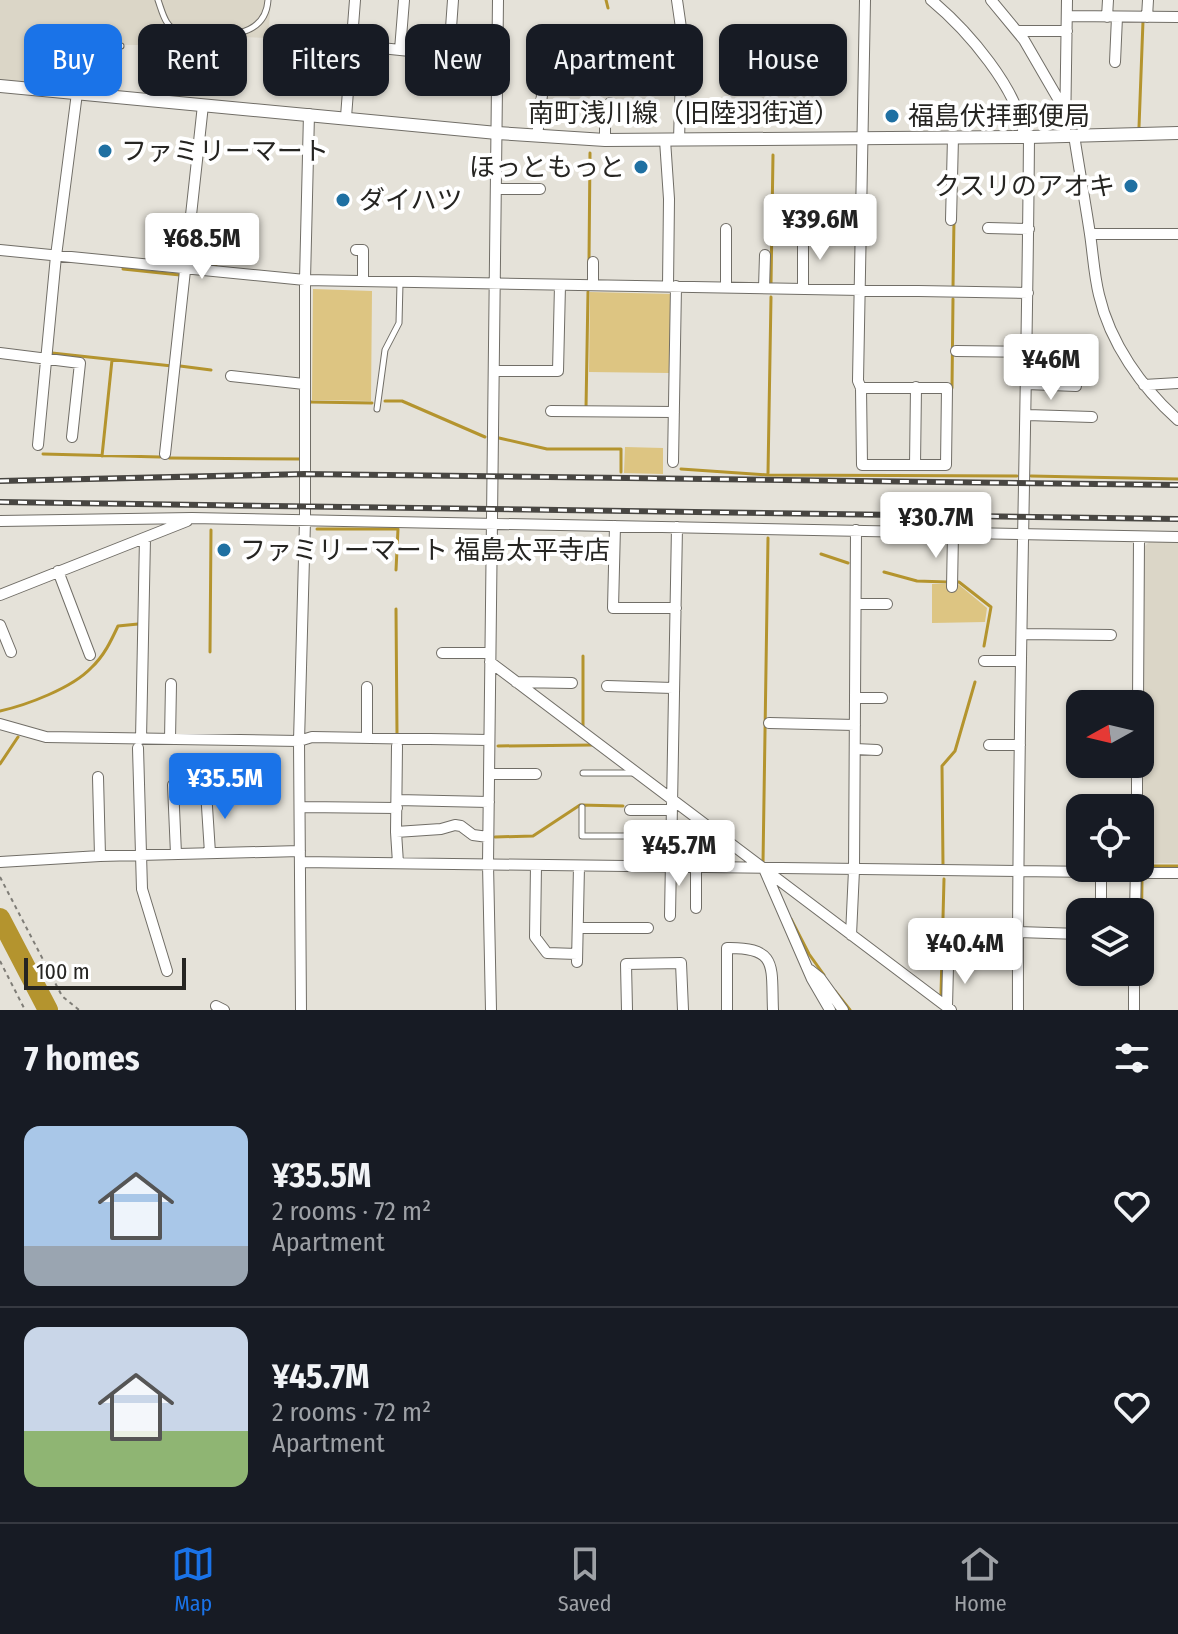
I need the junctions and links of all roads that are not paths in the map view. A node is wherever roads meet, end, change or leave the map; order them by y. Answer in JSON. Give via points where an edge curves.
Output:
{"nodes":[{"id":1,"x":158,"y":0,"type":"edge"},
{"id":2,"x":268,"y":0,"type":"edge"},
{"id":3,"x":355,"y":0,"type":"edge"},
{"id":4,"x":404,"y":0,"type":"edge"},
{"id":5,"x":453,"y":0,"type":"edge"},
{"id":6,"x":498,"y":0,"type":"edge"},
{"id":7,"x":677,"y":0,"type":"edge"},
{"id":8,"x":865,"y":0,"type":"edge"},
{"id":9,"x":931,"y":0,"type":"edge"},
{"id":10,"x":991,"y":0,"type":"edge"},
{"id":11,"x":1067,"y":0,"type":"edge"},
{"id":12,"x":1108,"y":0,"type":"edge"},
{"id":13,"x":1148,"y":0,"type":"edge"},
{"id":14,"x":1067,"y":16,"type":"junction"},
{"id":15,"x":1112,"y":17,"type":"junction"},
{"id":16,"x":1147,"y":17,"type":"junction"},
{"id":17,"x":1178,"y":17,"type":"edge"},
{"id":18,"x":353,"y":24,"type":"edge"},
{"id":19,"x":451,"y":24,"type":"edge"},
{"id":20,"x":498,"y":24,"type":"edge"},
{"id":21,"x":1017,"y":31,"type":"junction"},
{"id":22,"x":1067,"y":31,"type":"junction"},
{"id":23,"x":389,"y":49,"type":"edge"},
{"id":24,"x":400,"y":50,"type":"junction"},
{"id":25,"x":405,"y":51,"type":"edge"},
{"id":26,"x":1115,"y":62,"type":"dead end"},
{"id":27,"x":0,"y":86,"type":"edge"},
{"id":28,"x":24,"y":88,"type":"edge"},
{"id":29,"x":79,"y":96,"type":"edge"},
{"id":30,"x":110,"y":96,"type":"edge"},
{"id":31,"x":348,"y":96,"type":"edge"},
{"id":32,"x":497,"y":96,"type":"edge"},
{"id":33,"x":542,"y":96,"type":"edge"},
{"id":34,"x":610,"y":103,"type":"dead end"},
{"id":35,"x":203,"y":105,"type":"junction"},
{"id":36,"x":1064,"y":109,"type":"junction"},
{"id":37,"x":309,"y":114,"type":"junction"},
{"id":38,"x":346,"y":117,"type":"junction"},
{"id":39,"x":497,"y":133,"type":"junction"},
{"id":40,"x":1178,"y":133,"type":"edge"},
{"id":41,"x":1070,"y":135,"type":"junction"},
{"id":42,"x":537,"y":136,"type":"junction"},
{"id":43,"x":863,"y":136,"type":"junction"},
{"id":44,"x":953,"y":137,"type":"junction"},
{"id":45,"x":1027,"y":137,"type":"junction"},
{"id":46,"x":605,"y":140,"type":"junction"},
{"id":47,"x":672,"y":140,"type":"junction"},
{"id":48,"x":497,"y":189,"type":"junction"},
{"id":49,"x":540,"y":189,"type":"dead end"},
{"id":50,"x":951,"y":220,"type":"dead end"},
{"id":51,"x":988,"y":228,"type":"dead end"},
{"id":52,"x":726,"y":229,"type":"dead end"},
{"id":53,"x":1029,"y":229,"type":"junction"},
{"id":54,"x":1090,"y":234,"type":"junction"},
{"id":55,"x":1178,"y":234,"type":"edge"},
{"id":56,"x":803,"y":236,"type":"dead end"},
{"id":57,"x":0,"y":250,"type":"edge"},
{"id":58,"x":356,"y":250,"type":"dead end"},
{"id":59,"x":765,"y":255,"type":"dead end"},
{"id":60,"x":56,"y":256,"type":"junction"},
{"id":61,"x":593,"y":262,"type":"dead end"},
{"id":62,"x":186,"y":270,"type":"junction"},
{"id":63,"x":305,"y":280,"type":"junction"},
{"id":64,"x":363,"y":281,"type":"junction"},
{"id":65,"x":400,"y":282,"type":"junction"},
{"id":66,"x":496,"y":284,"type":"junction"},
{"id":67,"x":560,"y":285,"type":"junction"},
{"id":68,"x":593,"y":285,"type":"junction"},
{"id":69,"x":672,"y":286,"type":"junction"},
{"id":70,"x":726,"y":287,"type":"junction"},
{"id":71,"x":764,"y":288,"type":"junction"},
{"id":72,"x":803,"y":288,"type":"junction"},
{"id":73,"x":860,"y":290,"type":"junction"},
{"id":74,"x":1028,"y":293,"type":"junction"},
{"id":75,"x":956,"y":351,"type":"dead end"},
{"id":76,"x":1028,"y":352,"type":"junction"},
{"id":77,"x":0,"y":353,"type":"edge"},
{"id":78,"x":47,"y":360,"type":"junction"},
{"id":79,"x":494,"y":371,"type":"junction"},
{"id":80,"x":231,"y":376,"type":"dead end"},
{"id":81,"x":1178,"y":383,"type":"edge"},
{"id":82,"x":304,"y":384,"type":"junction"},
{"id":83,"x":1027,"y":384,"type":"junction"},
{"id":84,"x":1144,"y":385,"type":"junction"},
{"id":85,"x":1076,"y":386,"type":"dead end"},
{"id":86,"x":916,"y":387,"type":"junction"},
{"id":87,"x":861,"y":388,"type":"junction"},
{"id":88,"x":377,"y":409,"type":"dead end"},
{"id":89,"x":551,"y":411,"type":"dead end"},
{"id":90,"x":674,"y":412,"type":"junction"},
{"id":91,"x":1027,"y":415,"type":"junction"},
{"id":92,"x":1092,"y":417,"type":"dead end"},
{"id":93,"x":1178,"y":420,"type":"edge"},
{"id":94,"x":72,"y":437,"type":"dead end"},
{"id":95,"x":38,"y":445,"type":"dead end"},
{"id":96,"x":165,"y":454,"type":"dead end"},
{"id":97,"x":673,"y":462,"type":"dead end"},
{"id":98,"x":915,"y":465,"type":"junction"},
{"id":99,"x":192,"y":518,"type":"junction"},
{"id":100,"x":0,"y":521,"type":"edge"},
{"id":101,"x":305,"y":521,"type":"junction"},
{"id":102,"x":491,"y":524,"type":"junction"},
{"id":103,"x":615,"y":526,"type":"junction"},
{"id":104,"x":677,"y":527,"type":"junction"},
{"id":105,"x":856,"y":530,"type":"junction"},
{"id":106,"x":953,"y":533,"type":"junction"},
{"id":107,"x":1024,"y":535,"type":"junction"},
{"id":108,"x":1139,"y":537,"type":"junction"},
{"id":109,"x":1178,"y":537,"type":"edge"},
{"id":110,"x":145,"y":538,"type":"junction"},
{"id":111,"x":58,"y":571,"type":"junction"},
{"id":112,"x":952,"y":587,"type":"dead end"},
{"id":113,"x":0,"y":595,"type":"edge"},
{"id":114,"x":856,"y":604,"type":"junction"},
{"id":115,"x":887,"y":604,"type":"dead end"},
{"id":116,"x":676,"y":608,"type":"junction"},
{"id":117,"x":0,"y":625,"type":"edge"},
{"id":118,"x":1022,"y":634,"type":"junction"},
{"id":119,"x":1111,"y":635,"type":"dead end"},
{"id":120,"x":11,"y":652,"type":"dead end"},
{"id":121,"x":442,"y":653,"type":"dead end"},
{"id":122,"x":90,"y":655,"type":"dead end"},
{"id":123,"x":490,"y":658,"type":"junction"},
{"id":124,"x":984,"y":661,"type":"dead end"},
{"id":125,"x":1021,"y":661,"type":"junction"},
{"id":126,"x":516,"y":682,"type":"junction"},
{"id":127,"x":572,"y":683,"type":"dead end"},
{"id":128,"x":171,"y":684,"type":"dead end"},
{"id":129,"x":607,"y":686,"type":"dead end"},
{"id":130,"x":367,"y":687,"type":"dead end"},
{"id":131,"x":673,"y":688,"type":"junction"},
{"id":132,"x":1138,"y":690,"type":"edge"},
{"id":133,"x":855,"y":698,"type":"junction"},
{"id":134,"x":882,"y":698,"type":"dead end"},
{"id":135,"x":769,"y":723,"type":"dead end"},
{"id":136,"x":0,"y":724,"type":"edge"},
{"id":137,"x":855,"y":725,"type":"junction"},
{"id":138,"x":367,"y":738,"type":"junction"},
{"id":139,"x":170,"y":739,"type":"junction"},
{"id":140,"x":489,"y":740,"type":"junction"},
{"id":141,"x":299,"y":741,"type":"junction"},
{"id":142,"x":140,"y":744,"type":"junction"},
{"id":143,"x":989,"y":745,"type":"dead end"},
{"id":144,"x":1020,"y":745,"type":"junction"},
{"id":145,"x":397,"y":746,"type":"dead end"},
{"id":146,"x":855,"y":749,"type":"junction"},
{"id":147,"x":877,"y":750,"type":"dead end"},
{"id":148,"x":583,"y":773,"type":"dead end"},
{"id":149,"x":636,"y":773,"type":"junction"},
{"id":150,"x":489,"y":774,"type":"junction"},
{"id":151,"x":536,"y":774,"type":"dead end"},
{"id":152,"x":98,"y":777,"type":"dead end"},
{"id":153,"x":173,"y":785,"type":"dead end"},
{"id":154,"x":206,"y":791,"type":"dead end"},
{"id":155,"x":489,"y":802,"type":"junction"},
{"id":156,"x":397,"y":804,"type":"junction"},
{"id":157,"x":670,"y":804,"type":"junction"},
{"id":158,"x":301,"y":807,"type":"junction"},
{"id":159,"x":582,"y":807,"type":"dead end"},
{"id":160,"x":630,"y":810,"type":"dead end"},
{"id":161,"x":396,"y":832,"type":"junction"},
{"id":162,"x":488,"y":837,"type":"junction"},
{"id":163,"x":210,"y":853,"type":"junction"},
{"id":164,"x":176,"y":854,"type":"junction"},
{"id":165,"x":141,"y":855,"type":"junction"},
{"id":166,"x":100,"y":856,"type":"junction"},
{"id":167,"x":300,"y":857,"type":"junction"},
{"id":168,"x":0,"y":862,"type":"edge"},
{"id":169,"x":398,"y":863,"type":"junction"},
{"id":170,"x":488,"y":864,"type":"junction"},
{"id":171,"x":536,"y":865,"type":"junction"},
{"id":172,"x":579,"y":866,"type":"junction"},
{"id":173,"x":641,"y":867,"type":"junction"},
{"id":174,"x":670,"y":867,"type":"junction"},
{"id":175,"x":696,"y":868,"type":"junction"},
{"id":176,"x":764,"y":869,"type":"junction"},
{"id":177,"x":854,"y":870,"type":"junction"},
{"id":178,"x":1154,"y":871,"type":"edge"},
{"id":179,"x":1017,"y":872,"type":"junction"},
{"id":180,"x":1066,"y":872,"type":"edge"},
{"id":181,"x":1178,"y":873,"type":"edge"},
{"id":182,"x":696,"y":908,"type":"dead end"},
{"id":183,"x":670,"y":916,"type":"dead end"},
{"id":184,"x":578,"y":928,"type":"junction"},
{"id":185,"x":648,"y":928,"type":"dead end"},
{"id":186,"x":988,"y":929,"type":"dead end"},
{"id":187,"x":1017,"y":931,"type":"junction"},
{"id":188,"x":1066,"y":933,"type":"edge"},
{"id":189,"x":851,"y":935,"type":"junction"},
{"id":190,"x":948,"y":966,"type":"dead end"},
{"id":191,"x":810,"y":970,"type":"junction"},
{"id":192,"x":167,"y":971,"type":"dead end"},
{"id":193,"x":1134,"y":986,"type":"edge"},
{"id":194,"x":949,"y":1009,"type":"edge"},
{"id":195,"x":301,"y":1010,"type":"edge"},
{"id":196,"x":491,"y":1010,"type":"edge"},
{"id":197,"x":627,"y":1010,"type":"edge"},
{"id":198,"x":683,"y":1010,"type":"edge"},
{"id":199,"x":727,"y":1010,"type":"edge"},
{"id":200,"x":773,"y":1010,"type":"edge"},
{"id":201,"x":830,"y":1010,"type":"edge"},
{"id":202,"x":843,"y":1010,"type":"edge"},
{"id":203,"x":1018,"y":1010,"type":"edge"},
{"id":204,"x":1134,"y":1010,"type":"edge"}],
"edges":[{"from":1,"to":2,"type":"lane","via":[[173,31],[223,35],[255,26],[267,11]]},
{"from":3,"to":18,"type":"street"},
{"from":4,"to":24,"type":"street"},
{"from":5,"to":19,"type":"street"},
{"from":6,"to":20,"type":"street"},
{"from":7,"to":47,"type":"street","via":[[682,35]]},
{"from":8,"to":43,"type":"street"},
{"from":9,"to":45,"type":"street","via":[[968,36],[1002,84]]},
{"from":10,"to":21,"type":"street"},
{"from":11,"to":14,"type":"street"},
{"from":12,"to":15,"type":"street"},
{"from":13,"to":16,"type":"street"},
{"from":14,"to":15,"type":"street"},
{"from":14,"to":22,"type":"street"},
{"from":15,"to":16,"type":"street"},
{"from":15,"to":26,"type":"street"},
{"from":16,"to":17,"type":"street"},
{"from":21,"to":22,"type":"street"},
{"from":21,"to":36,"type":"street"},
{"from":22,"to":36,"type":"street"},
{"from":23,"to":24,"type":"street"},
{"from":24,"to":25,"type":"street"},
{"from":27,"to":28,"type":"street","name":"南町浅川線（旧陸羽街道）"},
{"from":29,"to":60,"type":"street"},
{"from":30,"to":35,"type":"street","name":"南町浅川線（旧陸羽街道）"},
{"from":31,"to":38,"type":"street"},
{"from":32,"to":39,"type":"street"},
{"from":33,"to":42,"type":"street"},
{"from":34,"to":46,"type":"street"},
{"from":35,"to":37,"type":"street","name":"南町浅川線（旧陸羽街道）"},
{"from":35,"to":62,"type":"street"},
{"from":36,"to":41,"type":"street"},
{"from":37,"to":38,"type":"street","name":"南町浅川線（旧陸羽街道）"},
{"from":37,"to":63,"type":"street"},
{"from":38,"to":39,"type":"street","name":"南町浅川線（旧陸羽街道）"},
{"from":39,"to":42,"type":"street","name":"南町浅川線（旧陸羽街道）"},
{"from":39,"to":48,"type":"street"},
{"from":40,"to":41,"type":"street","name":"南町浅川線（旧陸羽街道）"},
{"from":41,"to":45,"type":"street","name":"南町浅川線（旧陸羽街道）"},
{"from":41,"to":54,"type":"street"},
{"from":42,"to":46,"type":"street","name":"南町浅川線（旧陸羽街道）"},
{"from":43,"to":44,"type":"street","name":"南町浅川線（旧陸羽街道）"},
{"from":43,"to":47,"type":"street","name":"南町浅川線（旧陸羽街道）"},
{"from":43,"to":73,"type":"street"},
{"from":44,"to":45,"type":"street","name":"南町浅川線（旧陸羽街道）"},
{"from":44,"to":50,"type":"street"},
{"from":45,"to":53,"type":"street"},
{"from":46,"to":47,"type":"street","name":"南町浅川線（旧陸羽街道）"},
{"from":47,"to":69,"type":"street"},
{"from":48,"to":49,"type":"street"},
{"from":48,"to":66,"type":"street"},
{"from":51,"to":53,"type":"street"},
{"from":52,"to":70,"type":"street"},
{"from":53,"to":74,"type":"street"},
{"from":54,"to":55,"type":"street"},
{"from":54,"to":84,"type":"street","via":[[1101,305]]},
{"from":56,"to":72,"type":"street"},
{"from":57,"to":60,"type":"street"},
{"from":58,"to":64,"type":"street","via":[[363,250]]},
{"from":59,"to":71,"type":"street"},
{"from":60,"to":62,"type":"street"},
{"from":60,"to":78,"type":"street"},
{"from":61,"to":68,"type":"street"},
{"from":62,"to":63,"type":"street"},
{"from":62,"to":96,"type":"street"},
{"from":63,"to":64,"type":"street"},
{"from":63,"to":82,"type":"street"},
{"from":64,"to":65,"type":"street"},
{"from":65,"to":66,"type":"street"},
{"from":65,"to":88,"type":"lane","via":[[399,323],[385,350]]},
{"from":66,"to":67,"type":"street"},
{"from":66,"to":79,"type":"street"},
{"from":67,"to":68,"type":"street"},
{"from":67,"to":79,"type":"street","via":[[558,371]]},
{"from":68,"to":69,"type":"street"},
{"from":69,"to":70,"type":"street"},
{"from":69,"to":90,"type":"street"},
{"from":70,"to":71,"type":"street"},
{"from":71,"to":72,"type":"street"},
{"from":72,"to":73,"type":"street"},
{"from":73,"to":74,"type":"street"},
{"from":73,"to":87,"type":"street"},
{"from":74,"to":76,"type":"street"},
{"from":75,"to":76,"type":"street"},
{"from":76,"to":83,"type":"street"},
{"from":77,"to":78,"type":"street"},
{"from":78,"to":94,"type":"street","via":[[80,363]]},
{"from":78,"to":95,"type":"street"},
{"from":79,"to":102,"type":"street"},
{"from":80,"to":82,"type":"street"},
{"from":81,"to":84,"type":"street"},
{"from":82,"to":101,"type":"street"},
{"from":83,"to":85,"type":"street"},
{"from":83,"to":91,"type":"street"},
{"from":84,"to":93,"type":"street"},
{"from":86,"to":87,"type":"street"},
{"from":86,"to":98,"type":"street"},
{"from":86,"to":98,"type":"street","via":[[947,388],[947,403],[946,465]]},
{"from":87,"to":98,"type":"street","via":[[862,465]]},
{"from":89,"to":90,"type":"street"},
{"from":90,"to":97,"type":"street"},
{"from":91,"to":92,"type":"street"},
{"from":91,"to":107,"type":"street"},
{"from":99,"to":100,"type":"street"},
{"from":99,"to":101,"type":"street"},
{"from":99,"to":110,"type":"street"},
{"from":101,"to":102,"type":"street"},
{"from":101,"to":141,"type":"street"},
{"from":102,"to":103,"type":"street"},
{"from":102,"to":123,"type":"street"},
{"from":103,"to":104,"type":"street"},
{"from":103,"to":116,"type":"street","via":[[613,608]]},
{"from":104,"to":105,"type":"street"},
{"from":104,"to":116,"type":"street"},
{"from":105,"to":106,"type":"street"},
{"from":105,"to":114,"type":"street"},
{"from":106,"to":107,"type":"street"},
{"from":106,"to":112,"type":"street"},
{"from":107,"to":108,"type":"street"},
{"from":107,"to":118,"type":"street"},
{"from":108,"to":109,"type":"street"},
{"from":108,"to":132,"type":"street"},
{"from":110,"to":111,"type":"street"},
{"from":110,"to":142,"type":"street"},
{"from":111,"to":113,"type":"street"},
{"from":111,"to":122,"type":"street"},
{"from":114,"to":115,"type":"street"},
{"from":114,"to":133,"type":"street"},
{"from":116,"to":131,"type":"street"},
{"from":117,"to":120,"type":"street"},
{"from":118,"to":119,"type":"street"},
{"from":118,"to":125,"type":"street"},
{"from":121,"to":123,"type":"street"},
{"from":123,"to":126,"type":"street"},
{"from":123,"to":140,"type":"street"},
{"from":124,"to":125,"type":"street"},
{"from":125,"to":144,"type":"street"},
{"from":126,"to":127,"type":"street"},
{"from":126,"to":149,"type":"street"},
{"from":128,"to":139,"type":"street"},
{"from":129,"to":131,"type":"street"},
{"from":130,"to":138,"type":"street"},
{"from":131,"to":157,"type":"street"},
{"from":133,"to":134,"type":"street"},
{"from":133,"to":137,"type":"street"},
{"from":135,"to":137,"type":"street"},
{"from":136,"to":142,"type":"street","via":[[46,737]]},
{"from":137,"to":146,"type":"street"},
{"from":138,"to":140,"type":"street"},
{"from":138,"to":141,"type":"street"},
{"from":139,"to":141,"type":"street"},
{"from":139,"to":142,"type":"street"},
{"from":140,"to":150,"type":"street"},
{"from":141,"to":158,"type":"street"},
{"from":142,"to":165,"type":"street"},
{"from":143,"to":144,"type":"street"},
{"from":144,"to":179,"type":"street"},
{"from":145,"to":156,"type":"street"},
{"from":146,"to":147,"type":"street"},
{"from":146,"to":177,"type":"street"},
{"from":148,"to":149,"type":"lane"},
{"from":149,"to":157,"type":"street"},
{"from":150,"to":151,"type":"street"},
{"from":150,"to":155,"type":"street"},
{"from":152,"to":166,"type":"street"},
{"from":153,"to":164,"type":"street"},
{"from":154,"to":163,"type":"street"},
{"from":155,"to":156,"type":"street"},
{"from":155,"to":162,"type":"street"},
{"from":156,"to":158,"type":"street"},
{"from":156,"to":161,"type":"street"},
{"from":157,"to":160,"type":"street"},
{"from":157,"to":174,"type":"street"},
{"from":157,"to":176,"type":"street"},
{"from":158,"to":167,"type":"street"},
{"from":159,"to":173,"type":"lane","via":[[582,836],[642,836]]},
{"from":161,"to":162,"type":"street","via":[[455,825]]},
{"from":161,"to":169,"type":"street"},
{"from":162,"to":170,"type":"street"},
{"from":163,"to":164,"type":"street"},
{"from":163,"to":167,"type":"street"},
{"from":164,"to":165,"type":"street"},
{"from":165,"to":166,"type":"street"},
{"from":165,"to":192,"type":"street","via":[[142,889]]},
{"from":166,"to":168,"type":"street"},
{"from":167,"to":169,"type":"street"},
{"from":167,"to":195,"type":"street"},
{"from":169,"to":170,"type":"street"},
{"from":170,"to":171,"type":"street"},
{"from":170,"to":196,"type":"street"},
{"from":171,"to":172,"type":"street"},
{"from":171,"to":184,"type":"street","via":[[535,937],[547,953],[577,958]]},
{"from":172,"to":173,"type":"street"},
{"from":172,"to":184,"type":"street"},
{"from":173,"to":174,"type":"street"},
{"from":174,"to":175,"type":"street"},
{"from":174,"to":183,"type":"street"},
{"from":175,"to":176,"type":"street"},
{"from":175,"to":182,"type":"street"},
{"from":176,"to":177,"type":"street"},
{"from":176,"to":189,"type":"street"},
{"from":176,"to":191,"type":"street"},
{"from":177,"to":179,"type":"street"},
{"from":177,"to":189,"type":"street"},
{"from":178,"to":181,"type":"street"},
{"from":179,"to":180,"type":"street"},
{"from":179,"to":187,"type":"street"},
{"from":184,"to":185,"type":"street"},
{"from":186,"to":187,"type":"street"},
{"from":187,"to":188,"type":"street"},
{"from":187,"to":203,"type":"street"},
{"from":189,"to":194,"type":"street"},
{"from":190,"to":194,"type":"street"},
{"from":191,"to":201,"type":"street"},
{"from":191,"to":202,"type":"street","via":[[830,985]]},
{"from":193,"to":204,"type":"street"},
{"from":197,"to":198,"type":"street","via":[[626,964],[653,963],[681,963]]},
{"from":199,"to":200,"type":"street","via":[[727,948],[751,947],[771,965]]}]}
